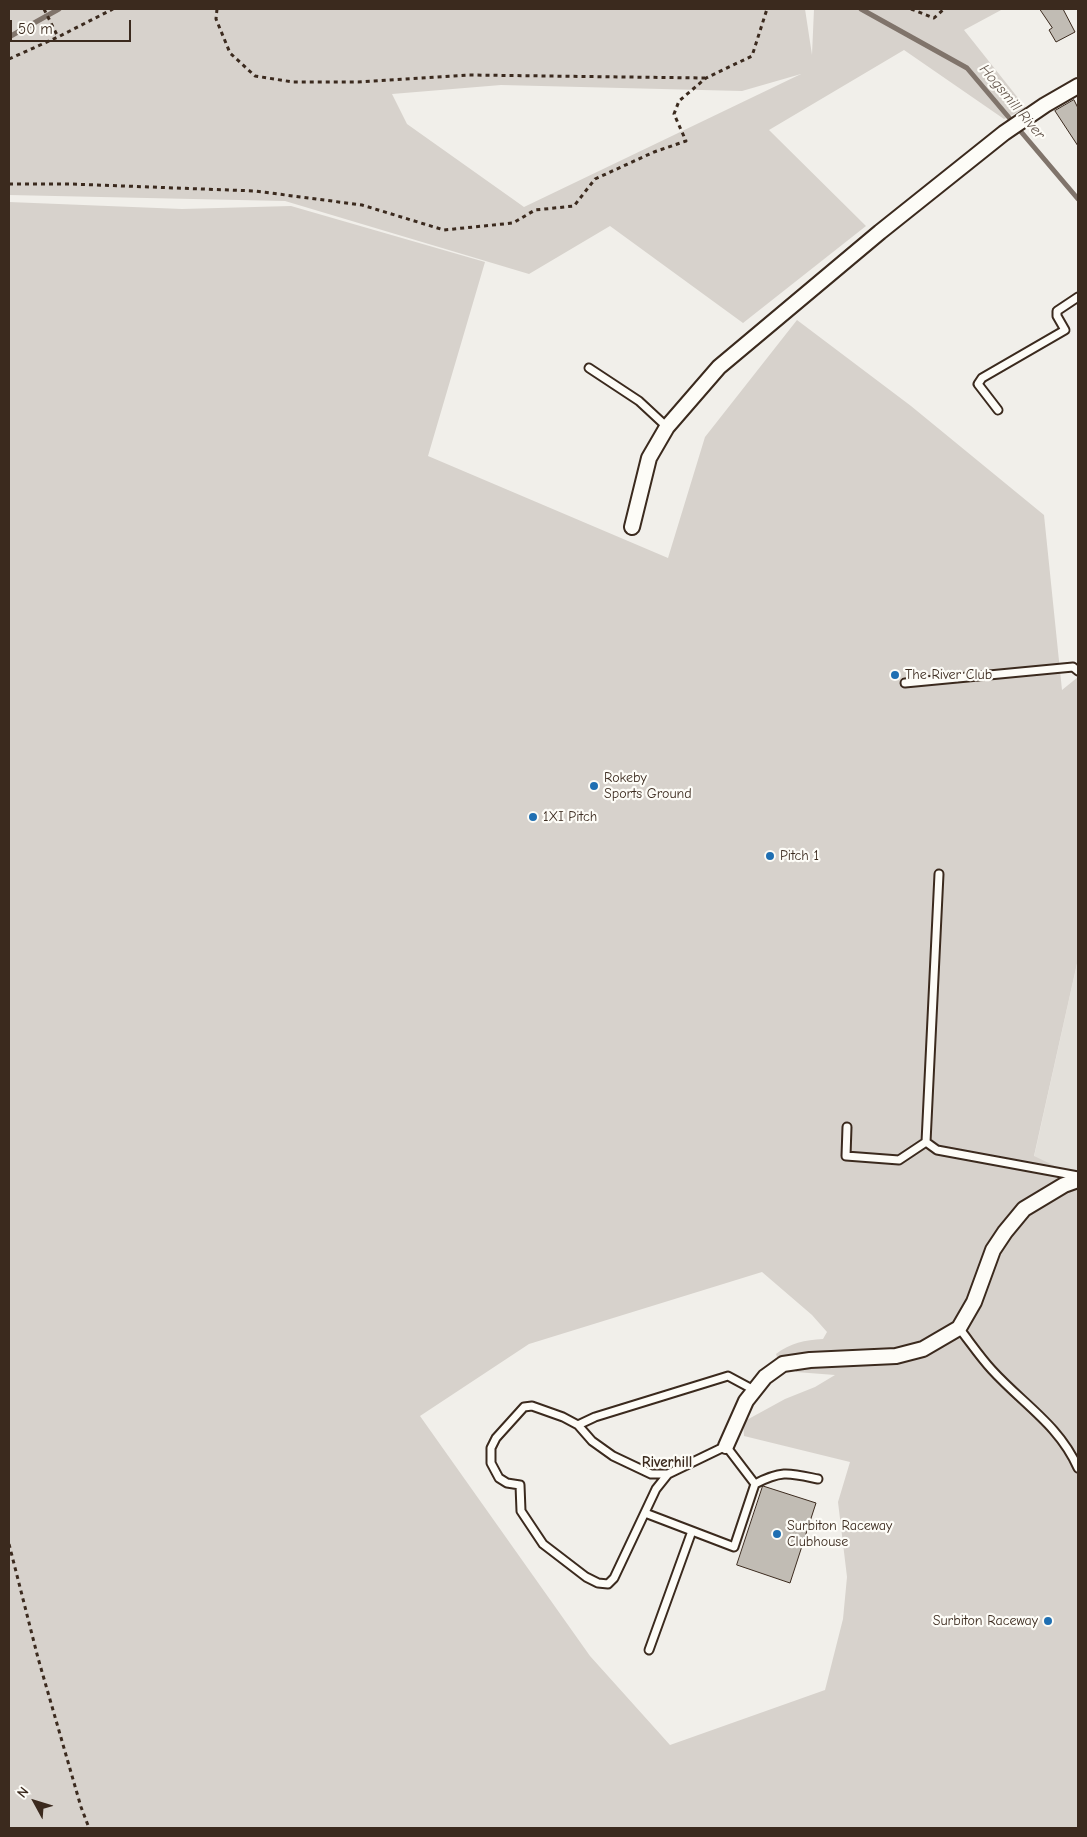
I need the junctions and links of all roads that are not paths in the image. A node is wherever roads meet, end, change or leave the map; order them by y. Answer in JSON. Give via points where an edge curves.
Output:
{"nodes":[{"id":1,"x":1078,"y":86,"type":"edge"},
{"id":2,"x":1078,"y":297,"type":"edge"},
{"id":3,"x":589,"y":368,"type":"dead end"},
{"id":4,"x":998,"y":410,"type":"dead end"},
{"id":5,"x":668,"y":427,"type":"junction"},
{"id":6,"x":632,"y":527,"type":"dead end"},
{"id":7,"x":1078,"y":671,"type":"edge"},
{"id":8,"x":905,"y":683,"type":"dead end"},
{"id":9,"x":940,"y":874,"type":"dead end"},
{"id":10,"x":847,"y":1127,"type":"dead end"},
{"id":11,"x":926,"y":1142,"type":"junction"},
{"id":12,"x":1078,"y":1176,"type":"edge"},
{"id":13,"x":1078,"y":1180,"type":"edge"},
{"id":14,"x":959,"y":1328,"type":"junction"},
{"id":15,"x":754,"y":1390,"type":"junction"},
{"id":16,"x":578,"y":1425,"type":"junction"},
{"id":17,"x":726,"y":1446,"type":"junction"},
{"id":18,"x":1078,"y":1468,"type":"edge"},
{"id":19,"x":668,"y":1474,"type":"junction"},
{"id":20,"x":818,"y":1480,"type":"dead end"},
{"id":21,"x":755,"y":1484,"type":"junction"},
{"id":22,"x":644,"y":1514,"type":"junction"},
{"id":23,"x":692,"y":1531,"type":"junction"},
{"id":24,"x":649,"y":1650,"type":"dead end"}],
"edges":[{"from":1,"to":5,"type":"street","via":[[1004,133],[880,232],[719,367]]},
{"from":2,"to":4,"type":"lane","via":[[1056,311],[1066,330],[982,378],[978,384]]},
{"from":3,"to":5,"type":"lane","via":[[639,401]]},
{"from":5,"to":6,"type":"street","via":[[650,458]]},
{"from":7,"to":8,"type":"lane","via":[[1073,667]]},
{"from":9,"to":11,"type":"lane"},
{"from":10,"to":11,"type":"lane","via":[[846,1156],[899,1160]]},
{"from":11,"to":12,"type":"lane","via":[[937,1150]]},
{"from":13,"to":14,"type":"street","via":[[1024,1209],[1005,1232],[992,1250],[974,1302]]},
{"from":14,"to":15,"type":"street","via":[[923,1349],[896,1356],[783,1364]]},
{"from":14,"to":18,"type":"lane","via":[[992,1370],[1049,1423]]},
{"from":15,"to":16,"type":"lane","via":[[728,1376]]},
{"from":15,"to":17,"type":"street"},
{"from":16,"to":19,"type":"lane","via":[[614,1456],[651,1474]]},
{"from":16,"to":22,"type":"lane","via":[[532,1406],[524,1407],[490,1448],[491,1463],[499,1478],[520,1485],[521,1511],[543,1544],[586,1577],[608,1584],[614,1578]]},
{"from":17,"to":19,"type":"lane"},
{"from":17,"to":21,"type":"lane"},
{"from":19,"to":22,"type":"lane","via":[[656,1489]]},
{"from":20,"to":21,"type":"lane","via":[[787,1473],[772,1475]]},
{"from":21,"to":23,"type":"lane","via":[[734,1547]]},
{"from":22,"to":23,"type":"lane"},
{"from":23,"to":24,"type":"lane"}]}
